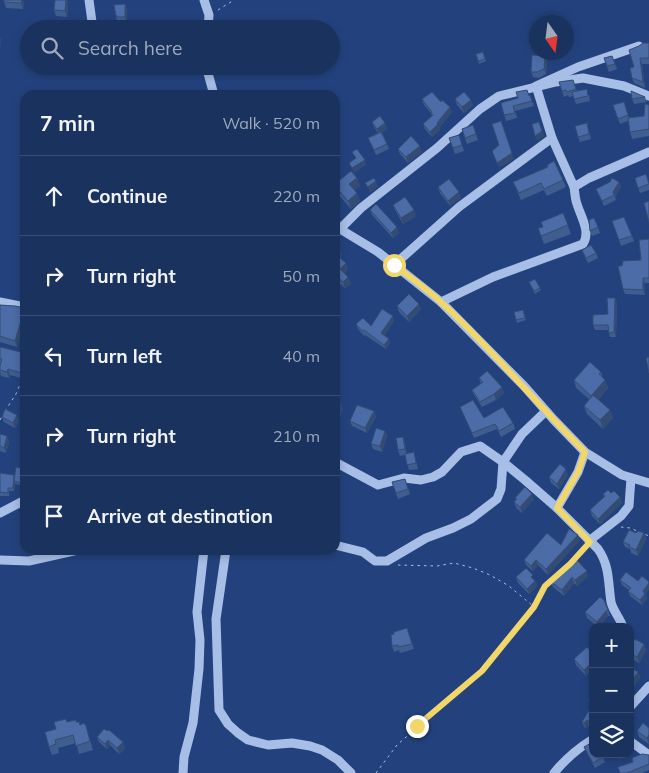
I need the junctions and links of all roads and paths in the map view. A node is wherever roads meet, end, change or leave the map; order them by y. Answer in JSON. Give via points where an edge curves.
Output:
{"nodes":[{"id":1,"x":89,"y":0,"type":"edge"},
{"id":2,"x":204,"y":0,"type":"edge"},
{"id":3,"x":234,"y":0,"type":"edge"},
{"id":4,"x":209,"y":15,"type":"junction"},
{"id":5,"x":92,"y":20,"type":"edge"},
{"id":6,"x":209,"y":20,"type":"edge"},
{"id":7,"x":639,"y":46,"type":"edge"},
{"id":8,"x":208,"y":75,"type":"edge"},
{"id":9,"x":536,"y":86,"type":"junction"},
{"id":10,"x":213,"y":90,"type":"edge"},
{"id":11,"x":649,"y":96,"type":"edge"},
{"id":12,"x":552,"y":138,"type":"junction"},
{"id":13,"x":649,"y":152,"type":"edge"},
{"id":14,"x":574,"y":187,"type":"junction"},
{"id":15,"x":340,"y":225,"type":"edge"},
{"id":16,"x":340,"y":229,"type":"edge"},
{"id":17,"x":394,"y":265,"type":"junction"},
{"id":18,"x":0,"y":302,"type":"edge"},
{"id":19,"x":441,"y":302,"type":"junction"},
{"id":20,"x":20,"y":306,"type":"edge"},
{"id":21,"x":20,"y":384,"type":"edge"},
{"id":22,"x":546,"y":411,"type":"junction"},
{"id":23,"x":0,"y":420,"type":"edge"},
{"id":24,"x":585,"y":452,"type":"junction"},
{"id":25,"x":503,"y":462,"type":"junction"},
{"id":26,"x":340,"y":465,"type":"edge"},
{"id":27,"x":631,"y":478,"type":"junction"},
{"id":28,"x":649,"y":483,"type":"edge"},
{"id":29,"x":20,"y":503,"type":"edge"},
{"id":30,"x":557,"y":508,"type":"junction"},
{"id":31,"x":0,"y":514,"type":"edge"},
{"id":32,"x":604,"y":528,"type":"junction"},
{"id":33,"x":649,"y":536,"type":"edge"},
{"id":34,"x":590,"y":541,"type":"junction"},
{"id":35,"x":340,"y":546,"type":"edge"},
{"id":36,"x":54,"y":555,"type":"edge"},
{"id":37,"x":203,"y":555,"type":"edge"},
{"id":38,"x":225,"y":555,"type":"edge"},
{"id":39,"x":0,"y":560,"type":"edge"},
{"id":40,"x":383,"y":562,"type":"junction"},
{"id":41,"x":534,"y":607,"type":"junction"},
{"id":42,"x":621,"y":623,"type":"edge"},
{"id":43,"x":649,"y":686,"type":"edge"},
{"id":44,"x":634,"y":703,"type":"edge"},
{"id":45,"x":589,"y":742,"type":"edge"},
{"id":46,"x":634,"y":744,"type":"edge"},
{"id":47,"x":649,"y":754,"type":"edge"},
{"id":48,"x":183,"y":773,"type":"edge"},
{"id":49,"x":351,"y":773,"type":"edge"},
{"id":50,"x":376,"y":773,"type":"edge"},
{"id":51,"x":554,"y":773,"type":"edge"}],
"edges":[{"from":1,"to":5,"type":"street"},
{"from":2,"to":4,"type":"street"},
{"from":3,"to":4,"type":"path"},
{"from":4,"to":6,"type":"street"},
{"from":7,"to":9,"type":"street","via":[[578,67]]},
{"from":8,"to":10,"type":"street"},
{"from":9,"to":11,"type":"street","via":[[583,78],[624,86]]},
{"from":9,"to":12,"type":"street"},
{"from":9,"to":15,"type":"street","via":[[492,100]]},
{"from":12,"to":14,"type":"street"},
{"from":12,"to":17,"type":"street","via":[[459,207]]},
{"from":13,"to":14,"type":"street"},
{"from":14,"to":19,"type":"street","via":[[586,230],[583,244],[493,277]]},
{"from":16,"to":17,"type":"street"},
{"from":17,"to":19,"type":"street"},
{"from":18,"to":20,"type":"street"},
{"from":19,"to":22,"type":"street"},
{"from":21,"to":23,"type":"path"},
{"from":22,"to":24,"type":"street"},
{"from":22,"to":25,"type":"street","via":[[522,434]]},
{"from":24,"to":27,"type":"street"},
{"from":24,"to":30,"type":"street","via":[[574,480]]},
{"from":25,"to":26,"type":"street","via":[[476,446],[461,452],[433,477],[421,480],[404,478],[378,485]]},
{"from":25,"to":30,"type":"street"},
{"from":25,"to":40,"type":"street","via":[[500,493],[490,506],[462,524],[426,538]]},
{"from":27,"to":28,"type":"street"},
{"from":27,"to":32,"type":"street","via":[[629,506]]},
{"from":29,"to":31,"type":"street"},
{"from":30,"to":34,"type":"street"},
{"from":32,"to":33,"type":"path","via":[[630,528]]},
{"from":32,"to":34,"type":"street"},
{"from":34,"to":41,"type":"path","via":[[545,586]]},
{"from":34,"to":42,"type":"street","via":[[605,562],[613,607]]},
{"from":35,"to":40,"type":"street"},
{"from":36,"to":39,"type":"street","via":[[29,560]]},
{"from":37,"to":48,"type":"street","via":[[197,612],[199,669]]},
{"from":38,"to":49,"type":"street","via":[[216,618],[219,710],[228,724],[248,740],[268,745],[310,746],[338,760]]},
{"from":40,"to":41,"type":"path","via":[[408,566],[454,563],[473,568],[509,586]]},
{"from":41,"to":50,"type":"path","via":[[482,671],[397,745]]},
{"from":43,"to":44,"type":"street"},
{"from":45,"to":51,"type":"street","via":[[570,754]]},
{"from":46,"to":47,"type":"street"}]}
